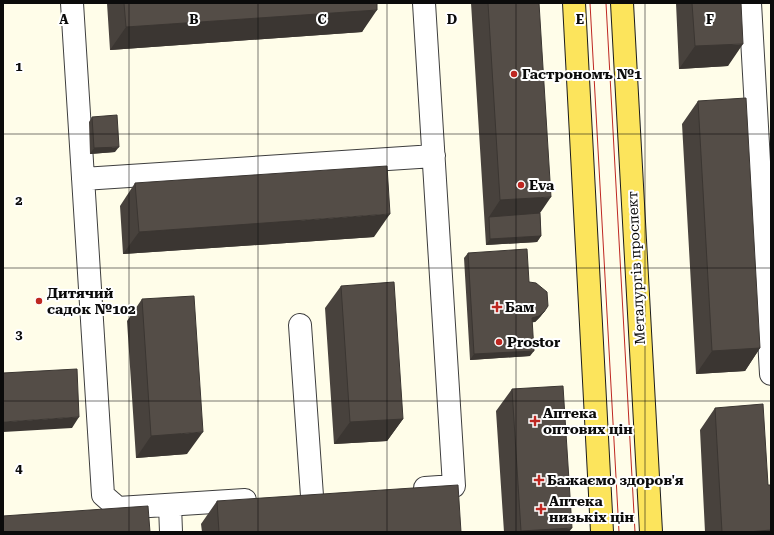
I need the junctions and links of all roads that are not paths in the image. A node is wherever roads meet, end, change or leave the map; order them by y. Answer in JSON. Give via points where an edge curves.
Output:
{"nodes":[{"id":1,"x":72,"y":3,"type":"edge"},
{"id":2,"x":424,"y":3,"type":"edge"},
{"id":3,"x":574,"y":3,"type":"edge"},
{"id":4,"x":622,"y":3,"type":"edge"},
{"id":5,"x":750,"y":3,"type":"edge"},
{"id":6,"x":763,"y":94,"type":"edge"},
{"id":7,"x":434,"y":156,"type":"junction"},
{"id":8,"x":83,"y":179,"type":"junction"},
{"id":9,"x":300,"y":326,"type":"dead end"},
{"id":10,"x":771,"y":374,"type":"edge"},
{"id":11,"x":407,"y":489,"type":"edge"},
{"id":12,"x":336,"y":494,"type":"edge"},
{"id":13,"x":312,"y":496,"type":"junction"},
{"id":14,"x":288,"y":497,"type":"edge"},
{"id":15,"x":264,"y":499,"type":"edge"},
{"id":16,"x":170,"y":505,"type":"junction"},
{"id":17,"x":118,"y":508,"type":"junction"},
{"id":18,"x":88,"y":511,"type":"edge"},
{"id":19,"x":171,"y":532,"type":"edge"},
{"id":20,"x":602,"y":532,"type":"edge"},
{"id":21,"x":651,"y":532,"type":"edge"}],
"edges":[{"from":1,"to":8,"type":"lane"},
{"from":2,"to":7,"type":"lane"},
{"from":3,"to":20,"type":"main road"},
{"from":4,"to":21,"type":"main road","name":"Металургів проспект"},
{"from":5,"to":6,"type":"lane"},
{"from":6,"to":10,"type":"lane"},
{"from":7,"to":8,"type":"lane"},
{"from":7,"to":11,"type":"lane","via":[[454,486]]},
{"from":8,"to":17,"type":"lane","via":[[103,495]]},
{"from":9,"to":13,"type":"lane"},
{"from":12,"to":13,"type":"lane"},
{"from":13,"to":14,"type":"lane"},
{"from":15,"to":16,"type":"lane"},
{"from":16,"to":17,"type":"lane"},
{"from":16,"to":19,"type":"lane"},
{"from":17,"to":18,"type":"lane"}]}
